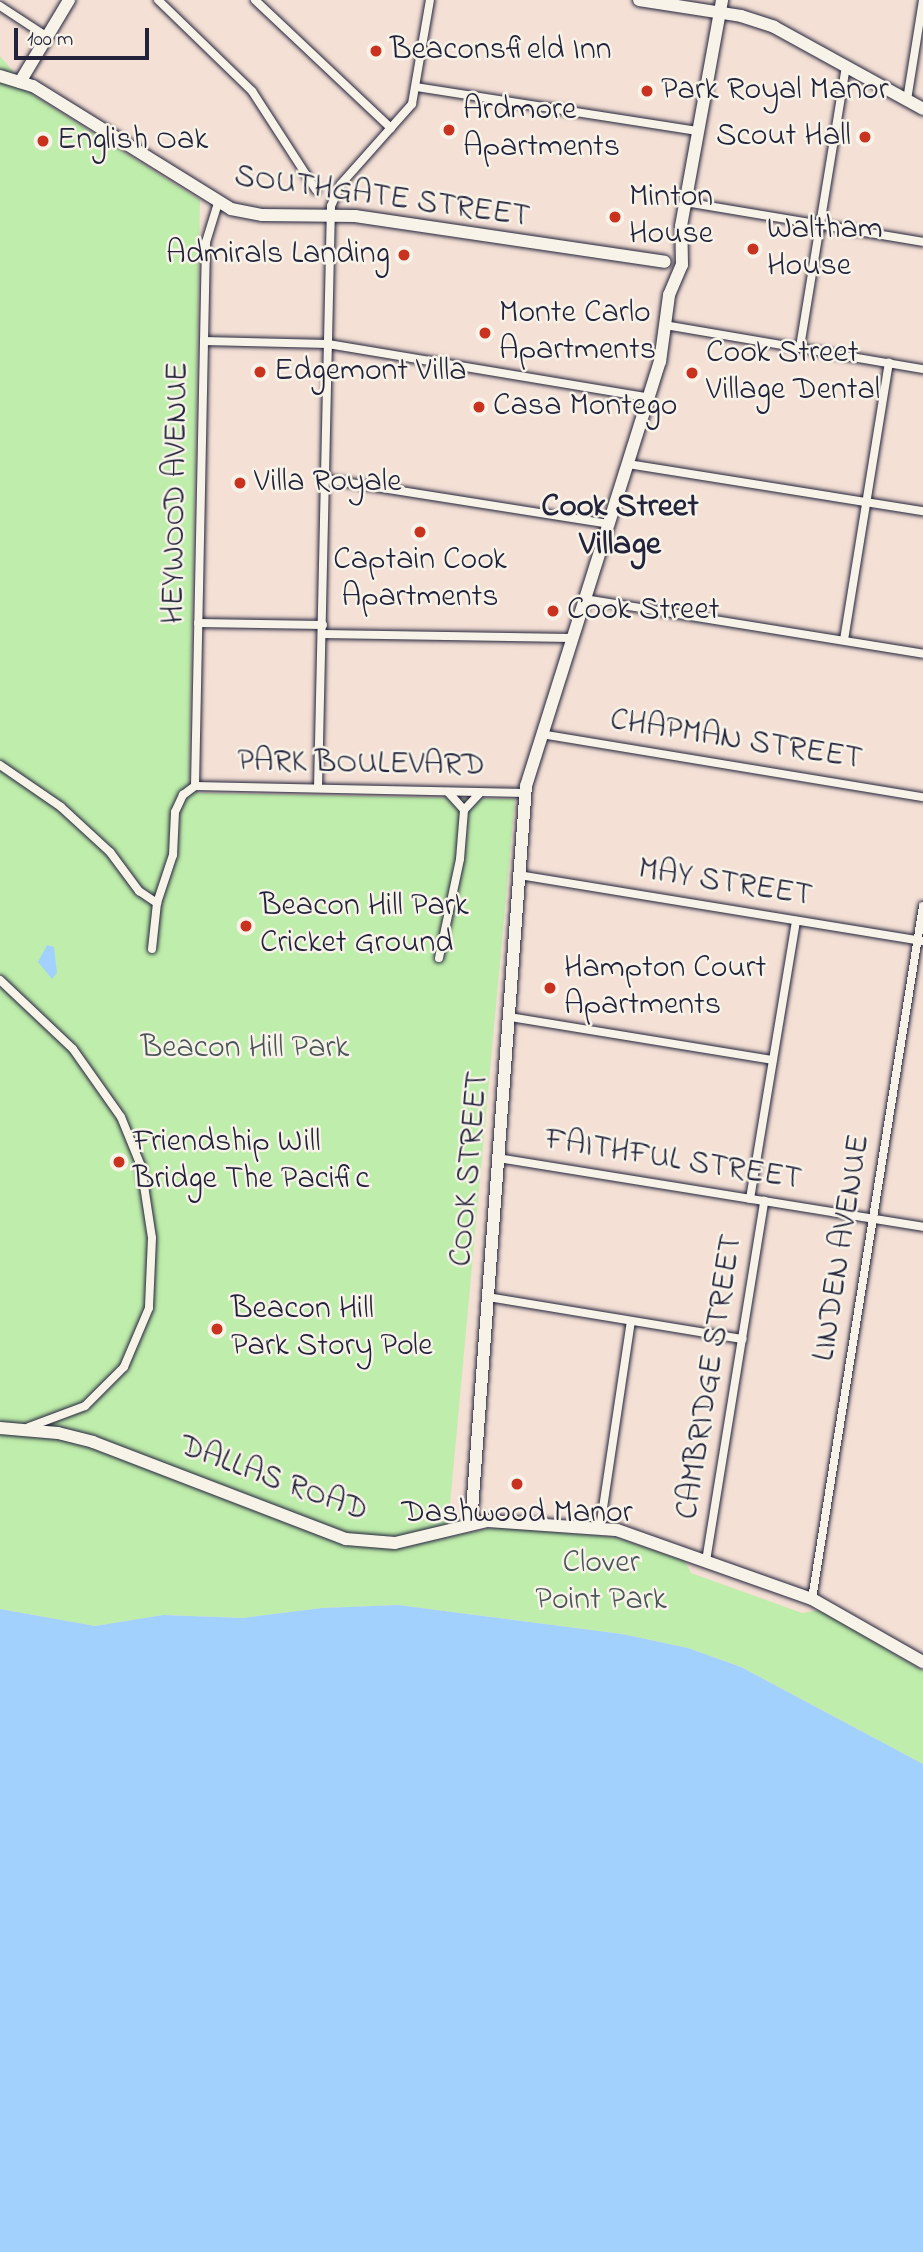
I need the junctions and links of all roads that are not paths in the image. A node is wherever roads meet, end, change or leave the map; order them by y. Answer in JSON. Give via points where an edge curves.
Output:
{"nodes":[{"id":1,"x":69,"y":0,"type":"edge"},
{"id":2,"x":158,"y":0,"type":"edge"},
{"id":3,"x":255,"y":0,"type":"edge"},
{"id":4,"x":430,"y":0,"type":"edge"},
{"id":5,"x":639,"y":0,"type":"edge"},
{"id":6,"x":923,"y":0,"type":"edge"},
{"id":7,"x":0,"y":6,"type":"edge"},
{"id":8,"x":721,"y":7,"type":"edge"},
{"id":9,"x":46,"y":36,"type":"junction"},
{"id":10,"x":846,"y":66,"type":"junction"},
{"id":11,"x":0,"y":76,"type":"edge"},
{"id":12,"x":20,"y":82,"type":"junction"},
{"id":13,"x":416,"y":87,"type":"junction"},
{"id":14,"x":907,"y":100,"type":"junction"},
{"id":15,"x":923,"y":109,"type":"edge"},
{"id":16,"x":391,"y":128,"type":"junction"},
{"id":17,"x":697,"y":131,"type":"junction"},
{"id":18,"x":316,"y":190,"type":"dead end"},
{"id":19,"x":685,"y":202,"type":"junction"},
{"id":20,"x":218,"y":203,"type":"junction"},
{"id":21,"x":330,"y":215,"type":"junction"},
{"id":22,"x":820,"y":225,"type":"junction"},
{"id":23,"x":923,"y":242,"type":"edge"},
{"id":24,"x":672,"y":263,"type":"junction"},
{"id":25,"x":665,"y":325,"type":"junction"},
{"id":26,"x":204,"y":341,"type":"junction"},
{"id":27,"x":328,"y":344,"type":"junction"},
{"id":28,"x":800,"y":347,"type":"junction"},
{"id":29,"x":889,"y":363,"type":"junction"},
{"id":30,"x":923,"y":369,"type":"edge"},
{"id":31,"x":649,"y":398,"type":"junction"},
{"id":32,"x":628,"y":464,"type":"junction"},
{"id":33,"x":325,"y":479,"type":"junction"},
{"id":34,"x":867,"y":501,"type":"junction"},
{"id":35,"x":923,"y":511,"type":"edge"},
{"id":36,"x":608,"y":524,"type":"junction"},
{"id":37,"x":585,"y":599,"type":"junction"},
{"id":38,"x":198,"y":623,"type":"junction"},
{"id":39,"x":323,"y":629,"type":"junction"},
{"id":40,"x":571,"y":638,"type":"junction"},
{"id":41,"x":844,"y":640,"type":"junction"},
{"id":42,"x":923,"y":654,"type":"edge"},
{"id":43,"x":541,"y":734,"type":"junction"},
{"id":44,"x":0,"y":765,"type":"edge"},
{"id":45,"x":195,"y":786,"type":"junction"},
{"id":46,"x":318,"y":788,"type":"junction"},
{"id":47,"x":448,"y":792,"type":"junction"},
{"id":48,"x":480,"y":793,"type":"junction"},
{"id":49,"x":525,"y":793,"type":"junction"},
{"id":50,"x":923,"y":797,"type":"edge"},
{"id":51,"x":464,"y":810,"type":"junction"},
{"id":52,"x":519,"y":875,"type":"junction"},
{"id":53,"x":157,"y":903,"type":"junction"},
{"id":54,"x":923,"y":906,"type":"edge"},
{"id":55,"x":796,"y":921,"type":"junction"},
{"id":56,"x":920,"y":940,"type":"edge"},
{"id":57,"x":152,"y":949,"type":"dead end"},
{"id":58,"x":439,"y":958,"type":"dead end"},
{"id":59,"x":0,"y":980,"type":"edge"},
{"id":60,"x":510,"y":1017,"type":"junction"},
{"id":61,"x":773,"y":1060,"type":"junction"},
{"id":62,"x":498,"y":1158,"type":"junction"},
{"id":63,"x":750,"y":1199,"type":"junction"},
{"id":64,"x":764,"y":1201,"type":"junction"},
{"id":65,"x":873,"y":1218,"type":"junction"},
{"id":66,"x":923,"y":1227,"type":"edge"},
{"id":67,"x":488,"y":1297,"type":"junction"},
{"id":68,"x":631,"y":1321,"type":"junction"},
{"id":69,"x":743,"y":1339,"type":"junction"},
{"id":70,"x":0,"y":1427,"type":"edge"},
{"id":71,"x":26,"y":1428,"type":"junction"},
{"id":72,"x":471,"y":1524,"type":"junction"},
{"id":73,"x":600,"y":1528,"type":"junction"},
{"id":74,"x":706,"y":1562,"type":"junction"},
{"id":75,"x":812,"y":1599,"type":"junction"},
{"id":76,"x":923,"y":1662,"type":"edge"}],
"edges":[{"from":1,"to":9,"type":"main road"},
{"from":2,"to":18,"type":"street","via":[[251,91]]},
{"from":3,"to":16,"type":"street"},
{"from":4,"to":13,"type":"street"},
{"from":5,"to":8,"type":"main road"},
{"from":6,"to":14,"type":"street"},
{"from":7,"to":9,"type":"street"},
{"from":8,"to":10,"type":"main road","via":[[788,32]]},
{"from":8,"to":17,"type":"main road","name":"COOK STREET"},
{"from":9,"to":12,"type":"main road"},
{"from":10,"to":14,"type":"main road"},
{"from":10,"to":22,"type":"street"},
{"from":11,"to":12,"type":"main road","name":"SOUTHGATE STREET"},
{"from":12,"to":20,"type":"main road","name":"SOUTHGATE STREET"},
{"from":13,"to":16,"type":"street","via":[[411,104]]},
{"from":13,"to":17,"type":"street"},
{"from":14,"to":15,"type":"main road"},
{"from":16,"to":21,"type":"street","via":[[336,190]]},
{"from":17,"to":19,"type":"main road","name":"COOK STREET"},
{"from":19,"to":22,"type":"street"},
{"from":19,"to":24,"type":"main road","name":"COOK STREET"},
{"from":20,"to":21,"type":"main road","name":"SOUTHGATE STREET","via":[[262,215]]},
{"from":20,"to":26,"type":"street","name":"HEYWOOD AVENUE","via":[[206,235]]},
{"from":21,"to":24,"type":"main road","name":"SOUTHGATE STREET"},
{"from":21,"to":27,"type":"street"},
{"from":22,"to":23,"type":"street"},
{"from":22,"to":28,"type":"street"},
{"from":24,"to":25,"type":"main road","name":"COOK STREET"},
{"from":25,"to":28,"type":"street"},
{"from":25,"to":31,"type":"main road","name":"COOK STREET"},
{"from":26,"to":27,"type":"street"},
{"from":26,"to":38,"type":"street","name":"HEYWOOD AVENUE"},
{"from":27,"to":31,"type":"street"},
{"from":27,"to":33,"type":"street"},
{"from":28,"to":29,"type":"street"},
{"from":29,"to":30,"type":"street"},
{"from":29,"to":34,"type":"street"},
{"from":31,"to":32,"type":"main road","name":"COOK STREET"},
{"from":32,"to":34,"type":"street"},
{"from":32,"to":36,"type":"main road","name":"COOK STREET"},
{"from":33,"to":36,"type":"street"},
{"from":33,"to":39,"type":"street"},
{"from":34,"to":35,"type":"street"},
{"from":34,"to":41,"type":"street"},
{"from":36,"to":37,"type":"main road","name":"COOK STREET"},
{"from":37,"to":40,"type":"main road","name":"COOK STREET"},
{"from":37,"to":41,"type":"street"},
{"from":38,"to":39,"type":"street"},
{"from":38,"to":45,"type":"street","name":"HEYWOOD AVENUE"},
{"from":39,"to":40,"type":"street"},
{"from":39,"to":46,"type":"street"},
{"from":40,"to":43,"type":"main road","name":"COOK STREET"},
{"from":41,"to":42,"type":"street"},
{"from":43,"to":49,"type":"main road","name":"COOK STREET"},
{"from":43,"to":50,"type":"street","name":"CHAPMAN STREET"},
{"from":44,"to":53,"type":"street","via":[[69,813],[110,852],[139,891]]},
{"from":45,"to":46,"type":"street","name":"PARK BOULEVARD"},
{"from":45,"to":53,"type":"street","via":[[183,795],[175,812],[173,855]]},
{"from":46,"to":47,"type":"street","name":"PARK BOULEVARD"},
{"from":47,"to":48,"type":"street","name":"PARK BOULEVARD"},
{"from":47,"to":51,"type":"street"},
{"from":48,"to":49,"type":"street","name":"PARK BOULEVARD"},
{"from":48,"to":51,"type":"street"},
{"from":49,"to":52,"type":"main road","name":"COOK STREET"},
{"from":51,"to":58,"type":"street","via":[[458,870]]},
{"from":52,"to":55,"type":"street","name":"MAY STREET"},
{"from":52,"to":60,"type":"main road","name":"COOK STREET"},
{"from":53,"to":57,"type":"street"},
{"from":54,"to":56,"type":"street","name":"LINDEN AVENUE"},
{"from":55,"to":56,"type":"street","name":"MAY STREET"},
{"from":55,"to":61,"type":"street","name":"CAMBRIDGE STREET"},
{"from":56,"to":65,"type":"street","name":"LINDEN AVENUE"},
{"from":59,"to":71,"type":"street","via":[[73,1049],[109,1096],[132,1139],[146,1194],[153,1255],[151,1297],[143,1330],[124,1367],[94,1400],[67,1416]]},
{"from":60,"to":61,"type":"street"},
{"from":60,"to":62,"type":"main road","name":"COOK STREET"},
{"from":61,"to":63,"type":"street","name":"CAMBRIDGE STREET"},
{"from":62,"to":63,"type":"street","name":"FAITHFUL STREET"},
{"from":62,"to":67,"type":"main road","name":"COOK STREET"},
{"from":63,"to":64,"type":"street","name":"FAITHFUL STREET"},
{"from":64,"to":65,"type":"street","name":"FAITHFUL STREET"},
{"from":64,"to":69,"type":"street","name":"CAMBRIDGE STREET"},
{"from":65,"to":66,"type":"street","name":"FAITHFUL STREET"},
{"from":65,"to":75,"type":"street","name":"LINDEN AVENUE"},
{"from":67,"to":68,"type":"street"},
{"from":67,"to":72,"type":"main road","name":"COOK STREET"},
{"from":68,"to":69,"type":"street"},
{"from":68,"to":73,"type":"street"},
{"from":69,"to":74,"type":"street","name":"CAMBRIDGE STREET"},
{"from":70,"to":71,"type":"main road","name":"DALLAS ROAD"},
{"from":71,"to":72,"type":"main road","name":"DALLAS ROAD","via":[[93,1442],[346,1539],[395,1543]]},
{"from":72,"to":73,"type":"main road","name":"DALLAS ROAD"},
{"from":73,"to":74,"type":"main road","name":"DALLAS ROAD","via":[[631,1534]]},
{"from":74,"to":75,"type":"main road","name":"DALLAS ROAD"},
{"from":75,"to":76,"type":"main road","name":"DALLAS ROAD"}]}
